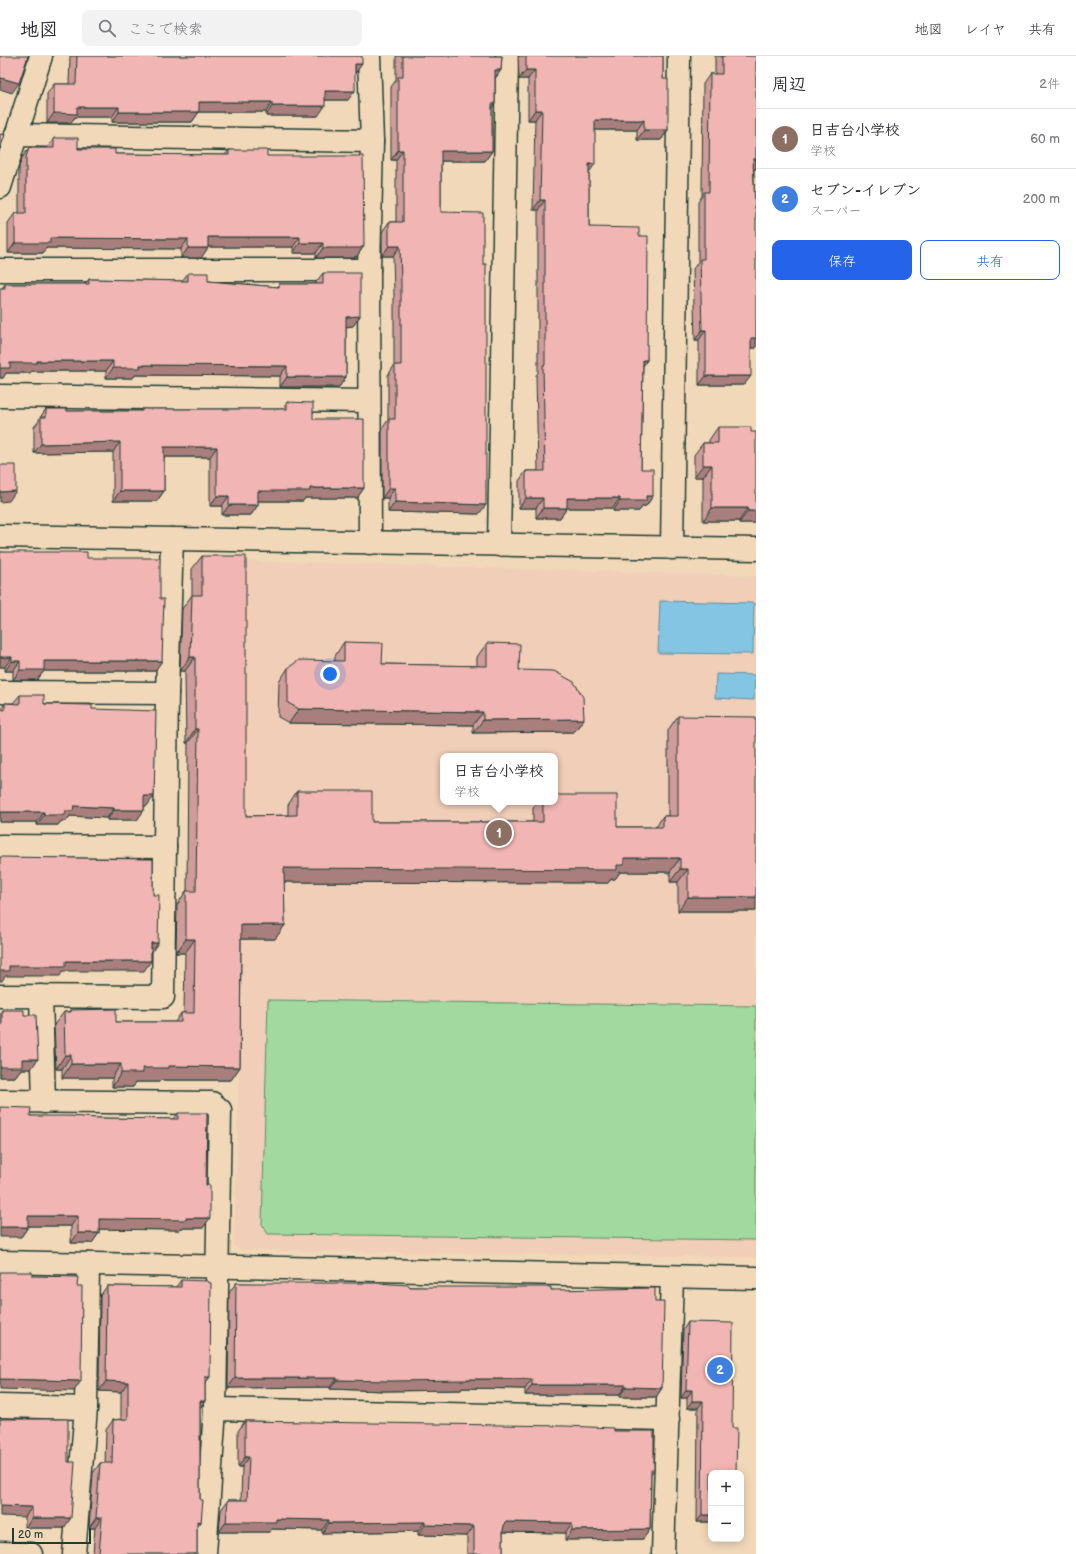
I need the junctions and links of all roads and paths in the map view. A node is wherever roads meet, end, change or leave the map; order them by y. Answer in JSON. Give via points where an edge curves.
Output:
{"nodes":[{"id":1,"x":41,"y":56,"type":"edge"},
{"id":2,"x":369,"y":56,"type":"edge"},
{"id":3,"x":507,"y":56,"type":"edge"},
{"id":4,"x":679,"y":56,"type":"edge"},
{"id":5,"x":16,"y":135,"type":"junction"},
{"id":6,"x":372,"y":141,"type":"junction"},
{"id":7,"x":0,"y":187,"type":"edge"},
{"id":8,"x":0,"y":270,"type":"edge"},
{"id":9,"x":369,"y":270,"type":"junction"},
{"id":10,"x":0,"y":396,"type":"edge"},
{"id":11,"x":368,"y":401,"type":"junction"},
{"id":12,"x":0,"y":536,"type":"edge"},
{"id":13,"x":172,"y":539,"type":"junction"},
{"id":14,"x":370,"y":543,"type":"junction"},
{"id":15,"x":499,"y":545,"type":"junction"},
{"id":16,"x":672,"y":548,"type":"junction"},
{"id":17,"x":756,"y":549,"type":"edge"},
{"id":18,"x":0,"y":692,"type":"edge"},
{"id":19,"x":167,"y":693,"type":"junction"},
{"id":20,"x":0,"y":846,"type":"edge"},
{"id":21,"x":165,"y":847,"type":"junction"},
{"id":22,"x":0,"y":996,"type":"edge"},
{"id":23,"x":41,"y":996,"type":"junction"},
{"id":24,"x":0,"y":1101,"type":"edge"},
{"id":25,"x":44,"y":1102,"type":"junction"},
{"id":26,"x":0,"y":1262,"type":"edge"},
{"id":27,"x":88,"y":1264,"type":"junction"},
{"id":28,"x":217,"y":1266,"type":"junction"},
{"id":29,"x":672,"y":1278,"type":"junction"},
{"id":30,"x":756,"y":1278,"type":"edge"},
{"id":31,"x":0,"y":1406,"type":"edge"},
{"id":32,"x":86,"y":1408,"type":"junction"},
{"id":33,"x":215,"y":1409,"type":"junction"},
{"id":34,"x":668,"y":1418,"type":"junction"},
{"id":35,"x":0,"y":1553,"type":"edge"},
{"id":36,"x":30,"y":1554,"type":"edge"},
{"id":37,"x":74,"y":1554,"type":"edge"},
{"id":38,"x":205,"y":1554,"type":"edge"},
{"id":39,"x":663,"y":1554,"type":"edge"}],
"edges":[{"from":1,"to":5,"type":"street"},
{"from":2,"to":6,"type":"street"},
{"from":3,"to":15,"type":"street"},
{"from":4,"to":16,"type":"street"},
{"from":5,"to":6,"type":"street"},
{"from":5,"to":7,"type":"street"},
{"from":6,"to":9,"type":"street"},
{"from":8,"to":9,"type":"street"},
{"from":9,"to":11,"type":"street"},
{"from":10,"to":11,"type":"street"},
{"from":11,"to":14,"type":"street"},
{"from":12,"to":13,"type":"street"},
{"from":13,"to":14,"type":"street"},
{"from":13,"to":19,"type":"street"},
{"from":14,"to":15,"type":"street"},
{"from":15,"to":16,"type":"street"},
{"from":16,"to":17,"type":"street"},
{"from":18,"to":19,"type":"street"},
{"from":19,"to":21,"type":"street"},
{"from":20,"to":21,"type":"street"},
{"from":21,"to":23,"type":"street","via":[[162,997]]},
{"from":22,"to":23,"type":"street"},
{"from":23,"to":25,"type":"street"},
{"from":24,"to":25,"type":"street"},
{"from":25,"to":28,"type":"street","via":[[212,1103],[220,1110]]},
{"from":26,"to":27,"type":"street"},
{"from":27,"to":28,"type":"street"},
{"from":27,"to":32,"type":"street"},
{"from":28,"to":29,"type":"street"},
{"from":28,"to":33,"type":"street"},
{"from":29,"to":30,"type":"street"},
{"from":29,"to":34,"type":"street"},
{"from":31,"to":32,"type":"street"},
{"from":32,"to":37,"type":"street"},
{"from":33,"to":34,"type":"street"},
{"from":33,"to":38,"type":"street"},
{"from":34,"to":39,"type":"street"},
{"from":35,"to":36,"type":"street"}]}
